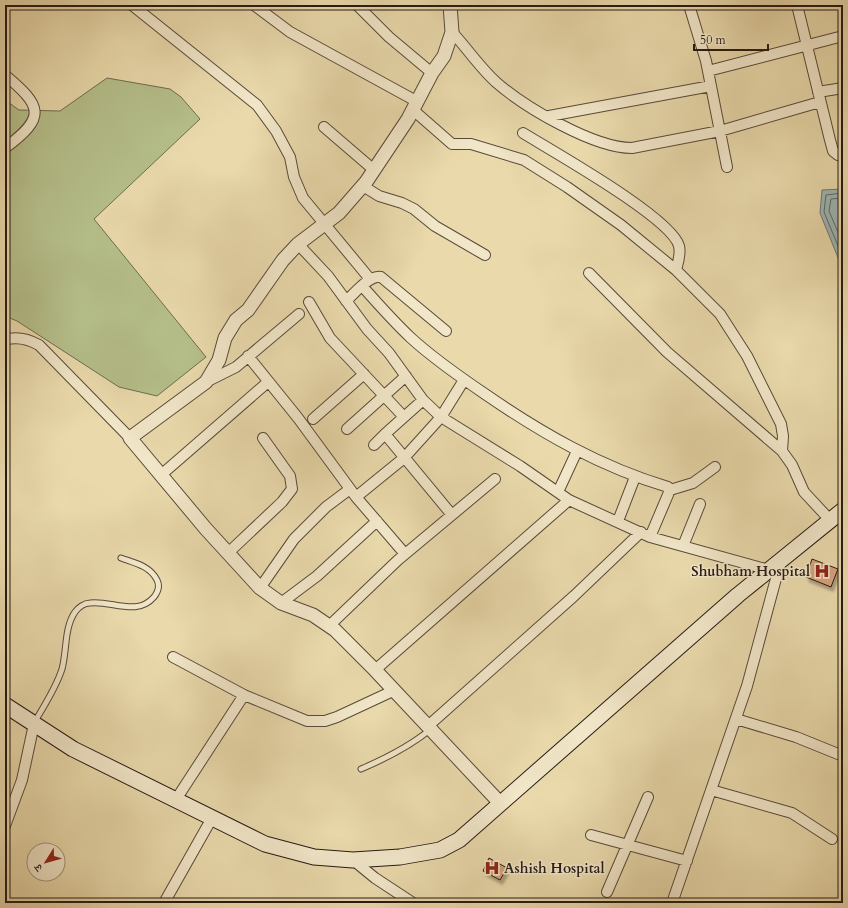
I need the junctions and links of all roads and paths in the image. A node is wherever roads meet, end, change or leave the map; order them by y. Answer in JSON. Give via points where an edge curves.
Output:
{"nodes":[{"id":1,"x":132,"y":5,"type":"edge"},
{"id":2,"x":254,"y":5,"type":"edge"},
{"id":3,"x":357,"y":5,"type":"edge"},
{"id":4,"x":450,"y":5,"type":"edge"},
{"id":5,"x":689,"y":5,"type":"edge"},
{"id":6,"x":797,"y":5,"type":"edge"},
{"id":7,"x":452,"y":32,"type":"junction"},
{"id":8,"x":843,"y":36,"type":"edge"},
{"id":9,"x":806,"y":46,"type":"junction"},
{"id":10,"x":708,"y":71,"type":"junction"},
{"id":11,"x":432,"y":73,"type":"junction"},
{"id":12,"x":5,"y":75,"type":"edge"},
{"id":13,"x":711,"y":86,"type":"junction"},
{"id":14,"x":843,"y":88,"type":"edge"},
{"id":15,"x":819,"y":97,"type":"junction"},
{"id":16,"x":414,"y":105,"type":"junction"},
{"id":17,"x":549,"y":116,"type":"junction"},
{"id":18,"x":324,"y":127,"type":"dead end"},
{"id":19,"x":720,"y":131,"type":"junction"},
{"id":20,"x":523,"y":133,"type":"dead end"},
{"id":21,"x":5,"y":148,"type":"edge"},
{"id":22,"x":843,"y":156,"type":"edge"},
{"id":23,"x":727,"y":167,"type":"dead end"},
{"id":24,"x":374,"y":170,"type":"junction"},
{"id":25,"x":363,"y":186,"type":"junction"},
{"id":26,"x":324,"y":224,"type":"junction"},
{"id":27,"x":298,"y":244,"type":"junction"},
{"id":28,"x":485,"y":255,"type":"dead end"},
{"id":29,"x":676,"y":270,"type":"junction"},
{"id":30,"x":589,"y":273,"type":"dead end"},
{"id":31,"x":370,"y":279,"type":"junction"},
{"id":32,"x":362,"y":287,"type":"junction"},
{"id":33,"x":346,"y":301,"type":"junction"},
{"id":34,"x":309,"y":302,"type":"dead end"},
{"id":35,"x":299,"y":314,"type":"dead end"},
{"id":36,"x":446,"y":331,"type":"dead end"},
{"id":37,"x":5,"y":340,"type":"edge"},
{"id":38,"x":248,"y":356,"type":"junction"},
{"id":39,"x":364,"y":374,"type":"junction"},
{"id":40,"x":406,"y":376,"type":"junction"},
{"id":41,"x":464,"y":380,"type":"junction"},
{"id":42,"x":206,"y":382,"type":"junction"},
{"id":43,"x":268,"y":382,"type":"junction"},
{"id":44,"x":385,"y":396,"type":"junction"},
{"id":45,"x":423,"y":400,"type":"junction"},
{"id":46,"x":404,"y":417,"type":"junction"},
{"id":47,"x":441,"y":417,"type":"junction"},
{"id":48,"x":313,"y":419,"type":"dead end"},
{"id":49,"x":347,"y":429,"type":"dead end"},
{"id":50,"x":386,"y":434,"type":"junction"},
{"id":51,"x":130,"y":438,"type":"junction"},
{"id":52,"x":263,"y":438,"type":"dead end"},
{"id":53,"x":374,"y":445,"type":"dead end"},
{"id":54,"x":577,"y":451,"type":"junction"},
{"id":55,"x":782,"y":451,"type":"junction"},
{"id":56,"x":404,"y":458,"type":"junction"},
{"id":57,"x":715,"y":467,"type":"dead end"},
{"id":58,"x":161,"y":475,"type":"junction"},
{"id":59,"x":635,"y":477,"type":"junction"},
{"id":60,"x":496,"y":478,"type":"dead end"},
{"id":61,"x":350,"y":489,"type":"junction"},
{"id":62,"x":670,"y":490,"type":"junction"},
{"id":63,"x":558,"y":492,"type":"junction"},
{"id":64,"x":356,"y":497,"type":"junction"},
{"id":65,"x":569,"y":500,"type":"junction"},
{"id":66,"x":700,"y":504,"type":"dead end"},
{"id":67,"x":843,"y":510,"type":"edge"},
{"id":68,"x":455,"y":512,"type":"junction"},
{"id":69,"x":830,"y":520,"type":"junction"},
{"id":70,"x":377,"y":521,"type":"junction"},
{"id":71,"x":618,"y":521,"type":"junction"},
{"id":72,"x":641,"y":532,"type":"junction"},
{"id":73,"x":650,"y":537,"type":"junction"},
{"id":74,"x":683,"y":546,"type":"junction"},
{"id":75,"x":228,"y":553,"type":"junction"},
{"id":76,"x":406,"y":554,"type":"junction"},
{"id":77,"x":122,"y":558,"type":"dead end"},
{"id":78,"x":780,"y":560,"type":"junction"},
{"id":79,"x":769,"y":570,"type":"junction"},
{"id":80,"x":260,"y":588,"type":"junction"},
{"id":81,"x":281,"y":603,"type":"junction"},
{"id":82,"x":329,"y":626,"type":"junction"},
{"id":83,"x":173,"y":657,"type":"dead end"},
{"id":84,"x":375,"y":670,"type":"junction"},
{"id":85,"x":395,"y":690,"type":"junction"},
{"id":86,"x":244,"y":695,"type":"junction"},
{"id":87,"x":5,"y":705,"type":"edge"},
{"id":88,"x":736,"y":719,"type":"junction"},
{"id":89,"x":34,"y":724,"type":"junction"},
{"id":90,"x":429,"y":727,"type":"junction"},
{"id":91,"x":843,"y":756,"type":"edge"},
{"id":92,"x":361,"y":769,"type":"dead end"},
{"id":93,"x":711,"y":790,"type":"junction"},
{"id":94,"x":648,"y":797,"type":"dead end"},
{"id":95,"x":175,"y":801,"type":"junction"},
{"id":96,"x":500,"y":803,"type":"junction"},
{"id":97,"x":212,"y":818,"type":"junction"},
{"id":98,"x":5,"y":826,"type":"edge"},
{"id":99,"x":591,"y":835,"type":"dead end"},
{"id":100,"x":832,"y":839,"type":"dead end"},
{"id":101,"x":627,"y":844,"type":"junction"},
{"id":102,"x":353,"y":860,"type":"junction"},
{"id":103,"x":687,"y":861,"type":"junction"},
{"id":104,"x":607,"y":892,"type":"dead end"},
{"id":105,"x":164,"y":903,"type":"edge"},
{"id":106,"x":413,"y":903,"type":"edge"},
{"id":107,"x":672,"y":903,"type":"edge"}],
"edges":[{"from":1,"to":26,"type":"street","via":[[257,105],[276,131],[290,157],[294,177],[303,198]]},
{"from":2,"to":16,"type":"street","via":[[290,32]]},
{"from":3,"to":11,"type":"street","via":[[388,36]]},
{"from":4,"to":7,"type":"street"},
{"from":5,"to":10,"type":"street"},
{"from":6,"to":9,"type":"street"},
{"from":7,"to":11,"type":"street","via":[[444,56]]},
{"from":7,"to":17,"type":"street","via":[[496,82],[523,102]]},
{"from":8,"to":9,"type":"street"},
{"from":9,"to":10,"type":"street"},
{"from":9,"to":15,"type":"street"},
{"from":10,"to":13,"type":"street"},
{"from":11,"to":16,"type":"street"},
{"from":12,"to":21,"type":"street","via":[[25,92],[34,104],[36,113],[33,123]]},
{"from":13,"to":17,"type":"street"},
{"from":13,"to":19,"type":"street"},
{"from":14,"to":15,"type":"street"},
{"from":15,"to":19,"type":"street"},
{"from":15,"to":22,"type":"street","via":[[833,151]]},
{"from":16,"to":24,"type":"street"},
{"from":16,"to":29,"type":"street","via":[[452,144],[471,144],[524,160],[622,225]]},
{"from":17,"to":19,"type":"street","via":[[588,138],[619,148],[632,148]]},
{"from":18,"to":24,"type":"street"},
{"from":19,"to":23,"type":"street"},
{"from":20,"to":29,"type":"street","via":[[648,211],[672,232],[679,246]]},
{"from":24,"to":25,"type":"street"},
{"from":25,"to":26,"type":"street","via":[[339,214]]},
{"from":25,"to":28,"type":"street","via":[[378,196],[414,209],[435,226]]},
{"from":26,"to":27,"type":"street"},
{"from":26,"to":31,"type":"street"},
{"from":27,"to":33,"type":"street","via":[[328,276]]},
{"from":27,"to":42,"type":"street","via":[[283,260],[248,310],[236,320],[225,338],[219,360]]},
{"from":29,"to":55,"type":"street","via":[[720,314],[747,356],[781,424]]},
{"from":30,"to":55,"type":"street","via":[[667,352]]},
{"from":31,"to":32,"type":"street"},
{"from":31,"to":36,"type":"street","via":[[376,276],[386,280]]},
{"from":32,"to":33,"type":"street"},
{"from":32,"to":41,"type":"street","via":[[410,337]]},
{"from":33,"to":40,"type":"street"},
{"from":34,"to":39,"type":"street","via":[[330,338]]},
{"from":35,"to":38,"type":"street"},
{"from":37,"to":51,"type":"street","via":[[12,337],[39,345]]},
{"from":38,"to":42,"type":"street","via":[[226,372]]},
{"from":38,"to":43,"type":"street"},
{"from":39,"to":44,"type":"street"},
{"from":39,"to":48,"type":"street"},
{"from":40,"to":44,"type":"street"},
{"from":40,"to":45,"type":"street"},
{"from":41,"to":47,"type":"street"},
{"from":41,"to":54,"type":"street","via":[[530,425]]},
{"from":42,"to":51,"type":"street"},
{"from":43,"to":58,"type":"street"},
{"from":43,"to":61,"type":"street"},
{"from":44,"to":46,"type":"street"},
{"from":44,"to":49,"type":"street"},
{"from":45,"to":46,"type":"street"},
{"from":45,"to":47,"type":"street"},
{"from":46,"to":50,"type":"street"},
{"from":47,"to":56,"type":"street"},
{"from":47,"to":63,"type":"street"},
{"from":50,"to":53,"type":"street"},
{"from":50,"to":56,"type":"street"},
{"from":51,"to":58,"type":"street"},
{"from":52,"to":75,"type":"street","via":[[290,476],[292,489],[282,502]]},
{"from":54,"to":59,"type":"street"},
{"from":54,"to":63,"type":"street"},
{"from":55,"to":69,"type":"street","via":[[792,465],[804,492]]},
{"from":56,"to":64,"type":"street"},
{"from":56,"to":68,"type":"street"},
{"from":57,"to":62,"type":"street","via":[[693,483]]},
{"from":58,"to":75,"type":"street"},
{"from":59,"to":62,"type":"street","via":[[668,487]]},
{"from":59,"to":71,"type":"street"},
{"from":60,"to":68,"type":"street"},
{"from":61,"to":64,"type":"street"},
{"from":61,"to":80,"type":"street","via":[[326,507],[294,539]]},
{"from":62,"to":73,"type":"street"},
{"from":63,"to":65,"type":"street"},
{"from":64,"to":70,"type":"street"},
{"from":65,"to":71,"type":"street"},
{"from":65,"to":84,"type":"street"},
{"from":66,"to":74,"type":"street"},
{"from":67,"to":69,"type":"main road"},
{"from":68,"to":76,"type":"street"},
{"from":69,"to":78,"type":"main road"},
{"from":70,"to":76,"type":"street"},
{"from":70,"to":81,"type":"street","via":[[317,576]]},
{"from":71,"to":72,"type":"street"},
{"from":72,"to":73,"type":"street"},
{"from":72,"to":90,"type":"street"},
{"from":73,"to":74,"type":"street"},
{"from":74,"to":79,"type":"street"},
{"from":75,"to":80,"type":"street"},
{"from":76,"to":82,"type":"street"},
{"from":77,"to":89,"type":"lane","via":[[145,567],[153,574],[157,581],[157,593],[151,600],[137,606],[90,602],[75,612],[70,621],[58,679]]},
{"from":78,"to":79,"type":"main road"},
{"from":78,"to":88,"type":"street","via":[[748,686]]},
{"from":79,"to":96,"type":"main road"},
{"from":80,"to":81,"type":"street"},
{"from":81,"to":82,"type":"street","via":[[313,616]]},
{"from":82,"to":84,"type":"street"},
{"from":83,"to":86,"type":"street"},
{"from":84,"to":85,"type":"street"},
{"from":85,"to":86,"type":"street","via":[[337,717],[319,721],[307,721]]},
{"from":85,"to":90,"type":"street"},
{"from":86,"to":95,"type":"street"},
{"from":87,"to":89,"type":"main road"},
{"from":88,"to":91,"type":"street","via":[[796,737]]},
{"from":88,"to":93,"type":"street"},
{"from":89,"to":95,"type":"main road","via":[[73,749]]},
{"from":89,"to":98,"type":"street","via":[[22,780]]},
{"from":90,"to":92,"type":"lane","via":[[411,745]]},
{"from":90,"to":96,"type":"street"},
{"from":93,"to":100,"type":"street","via":[[792,813]]},
{"from":93,"to":103,"type":"street"},
{"from":94,"to":101,"type":"street"},
{"from":95,"to":97,"type":"main road"},
{"from":96,"to":102,"type":"main road","via":[[459,840],[440,850],[400,857]]},
{"from":97,"to":102,"type":"main road","via":[[265,844],[314,857]]},
{"from":97,"to":105,"type":"street"},
{"from":99,"to":101,"type":"street"},
{"from":101,"to":103,"type":"street"},
{"from":101,"to":104,"type":"street"},
{"from":102,"to":106,"type":"street"},
{"from":103,"to":107,"type":"street"}]}
